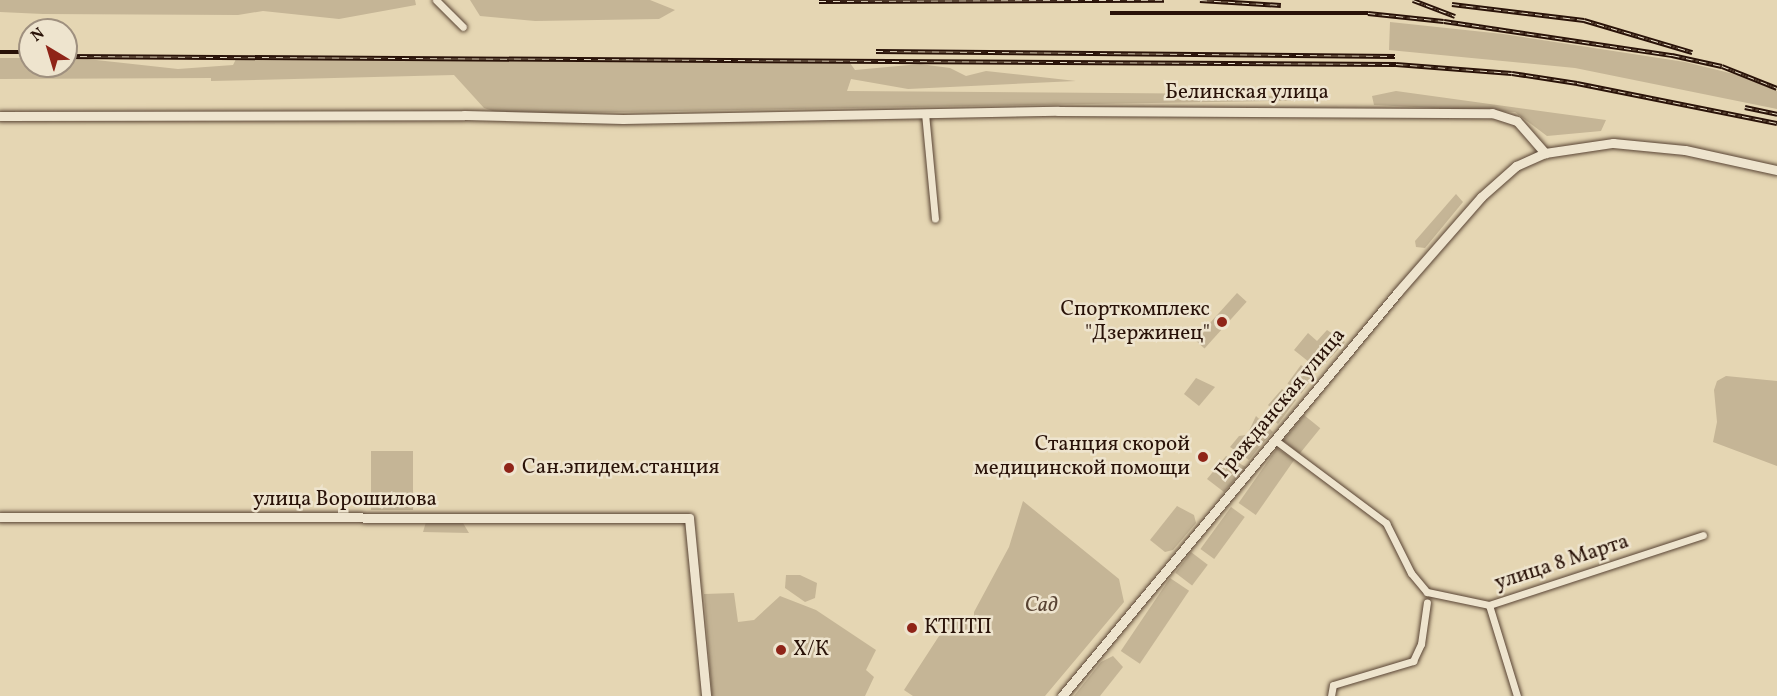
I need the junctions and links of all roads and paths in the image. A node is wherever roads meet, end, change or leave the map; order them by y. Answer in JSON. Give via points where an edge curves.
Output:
{"nodes":[{"id":1,"x":436,"y":0,"type":"edge"},
{"id":2,"x":463,"y":27,"type":"dead end"},
{"id":3,"x":925,"y":113,"type":"junction"},
{"id":4,"x":0,"y":116,"type":"edge"},
{"id":5,"x":1545,"y":153,"type":"junction"},
{"id":6,"x":1777,"y":170,"type":"edge"},
{"id":7,"x":935,"y":219,"type":"dead end"},
{"id":8,"x":1275,"y":440,"type":"junction"},
{"id":9,"x":0,"y":517,"type":"edge"},
{"id":10,"x":1703,"y":535,"type":"dead end"},
{"id":11,"x":1428,"y":602,"type":"dead end"},
{"id":12,"x":1488,"y":605,"type":"junction"},
{"id":13,"x":706,"y":696,"type":"edge"},
{"id":14,"x":1062,"y":696,"type":"edge"},
{"id":15,"x":1331,"y":696,"type":"edge"},
{"id":16,"x":1517,"y":696,"type":"edge"}],
"edges":[{"from":1,"to":2,"type":"street"},
{"from":3,"to":4,"type":"street","name":"Белинская улица","via":[[623,119],[464,115]]},
{"from":3,"to":5,"type":"street","name":"Белинская улица","via":[[1492,113],[1517,121]]},
{"from":3,"to":7,"type":"street"},
{"from":5,"to":6,"type":"street","via":[[1613,143],[1685,150]]},
{"from":5,"to":8,"type":"street","name":"Гражданская улица","via":[[1516,166],[1481,197]]},
{"from":8,"to":12,"type":"street","via":[[1386,523],[1412,573],[1427,592]]},
{"from":8,"to":14,"type":"street","name":"Гражданская улица"},
{"from":9,"to":13,"type":"street","name":"улица Ворошилова","via":[[689,518]]},
{"from":10,"to":12,"type":"street","name":"улица 8 Марта"},
{"from":11,"to":15,"type":"street","via":[[1421,644],[1413,661],[1333,685]]},
{"from":12,"to":16,"type":"street","name":"улица 8 Марта"}]}
